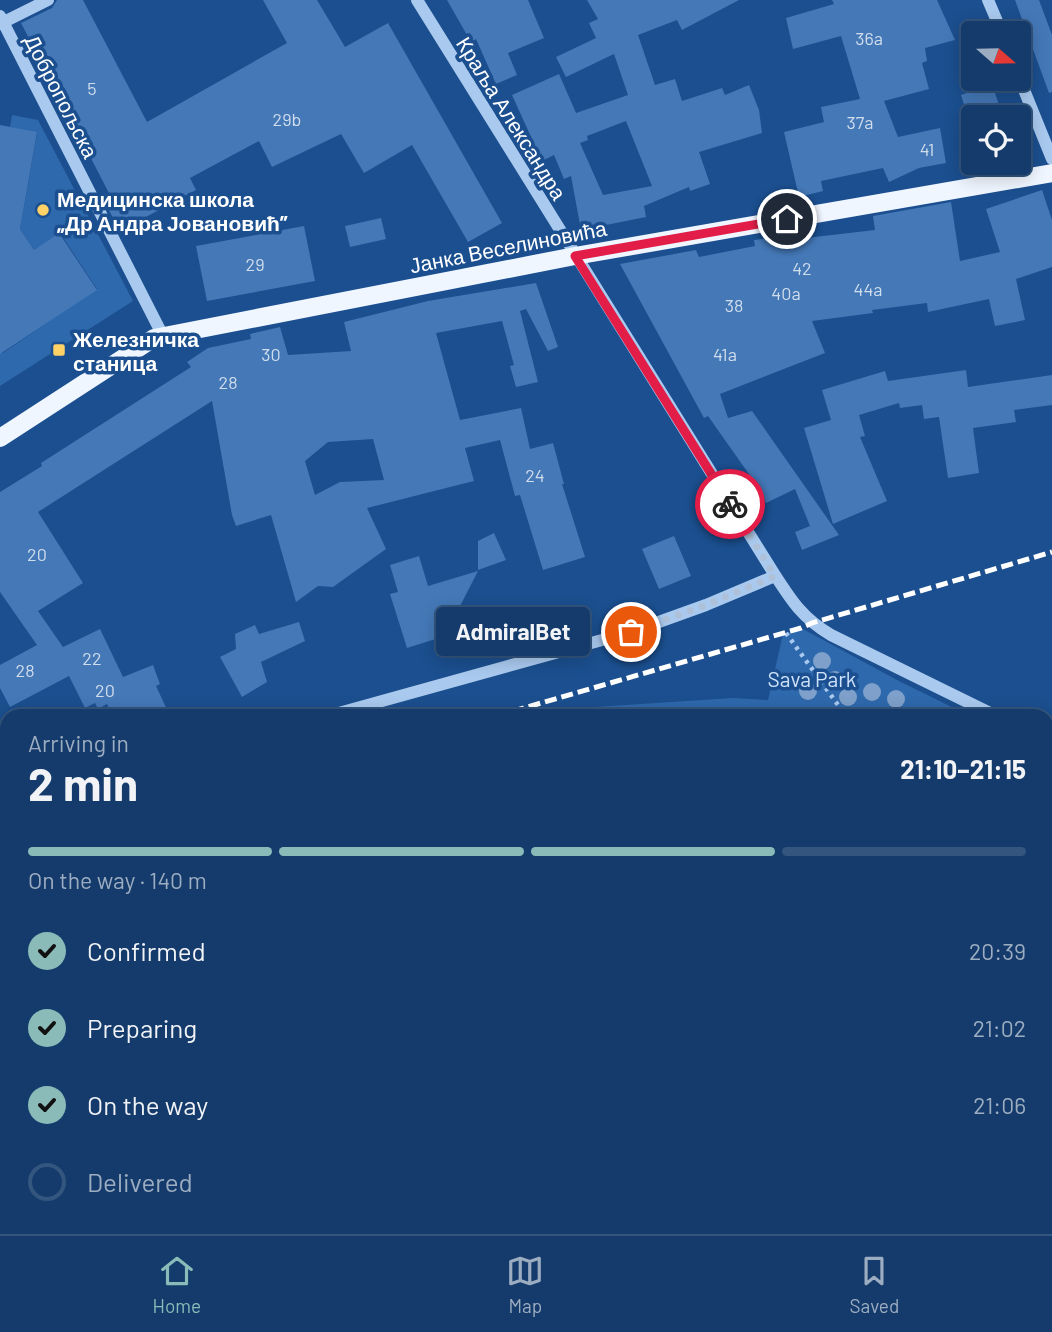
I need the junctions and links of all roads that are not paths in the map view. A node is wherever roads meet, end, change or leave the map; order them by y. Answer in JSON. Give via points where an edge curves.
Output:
{"nodes":[{"id":1,"x":48,"y":0,"type":"edge"},
{"id":2,"x":417,"y":0,"type":"edge"},
{"id":3,"x":989,"y":0,"type":"edge"},
{"id":4,"x":1,"y":21,"type":"edge"},
{"id":5,"x":997,"y":21,"type":"edge"},
{"id":6,"x":1024,"y":91,"type":"edge"},
{"id":7,"x":1052,"y":159,"type":"edge"},
{"id":8,"x":1052,"y":173,"type":"edge"},
{"id":9,"x":575,"y":256,"type":"junction"},
{"id":10,"x":163,"y":336,"type":"junction"},
{"id":11,"x":0,"y":438,"type":"edge"},
{"id":12,"x":775,"y":576,"type":"junction"},
{"id":13,"x":353,"y":709,"type":"edge"},
{"id":14,"x":982,"y":709,"type":"edge"}],
"edges":[{"from":1,"to":4,"type":"street","name":"Добропољска"},
{"from":2,"to":9,"type":"street","name":"Краља Александра"},
{"from":3,"to":5,"type":"street"},
{"from":4,"to":10,"type":"street","name":"Добропољска"},
{"from":6,"to":7,"type":"street"},
{"from":8,"to":9,"type":"main road","name":"Јанка Веселиновића"},
{"from":9,"to":10,"type":"main road","name":"Јанка Веселиновића"},
{"from":9,"to":12,"type":"street","name":"Краља Александра"},
{"from":10,"to":11,"type":"main road","name":"Јанка Веселиновића"},
{"from":12,"to":13,"type":"street","via":[[631,632]]},
{"from":12,"to":14,"type":"street","name":"Краља Александра","via":[[815,625]]}]}
